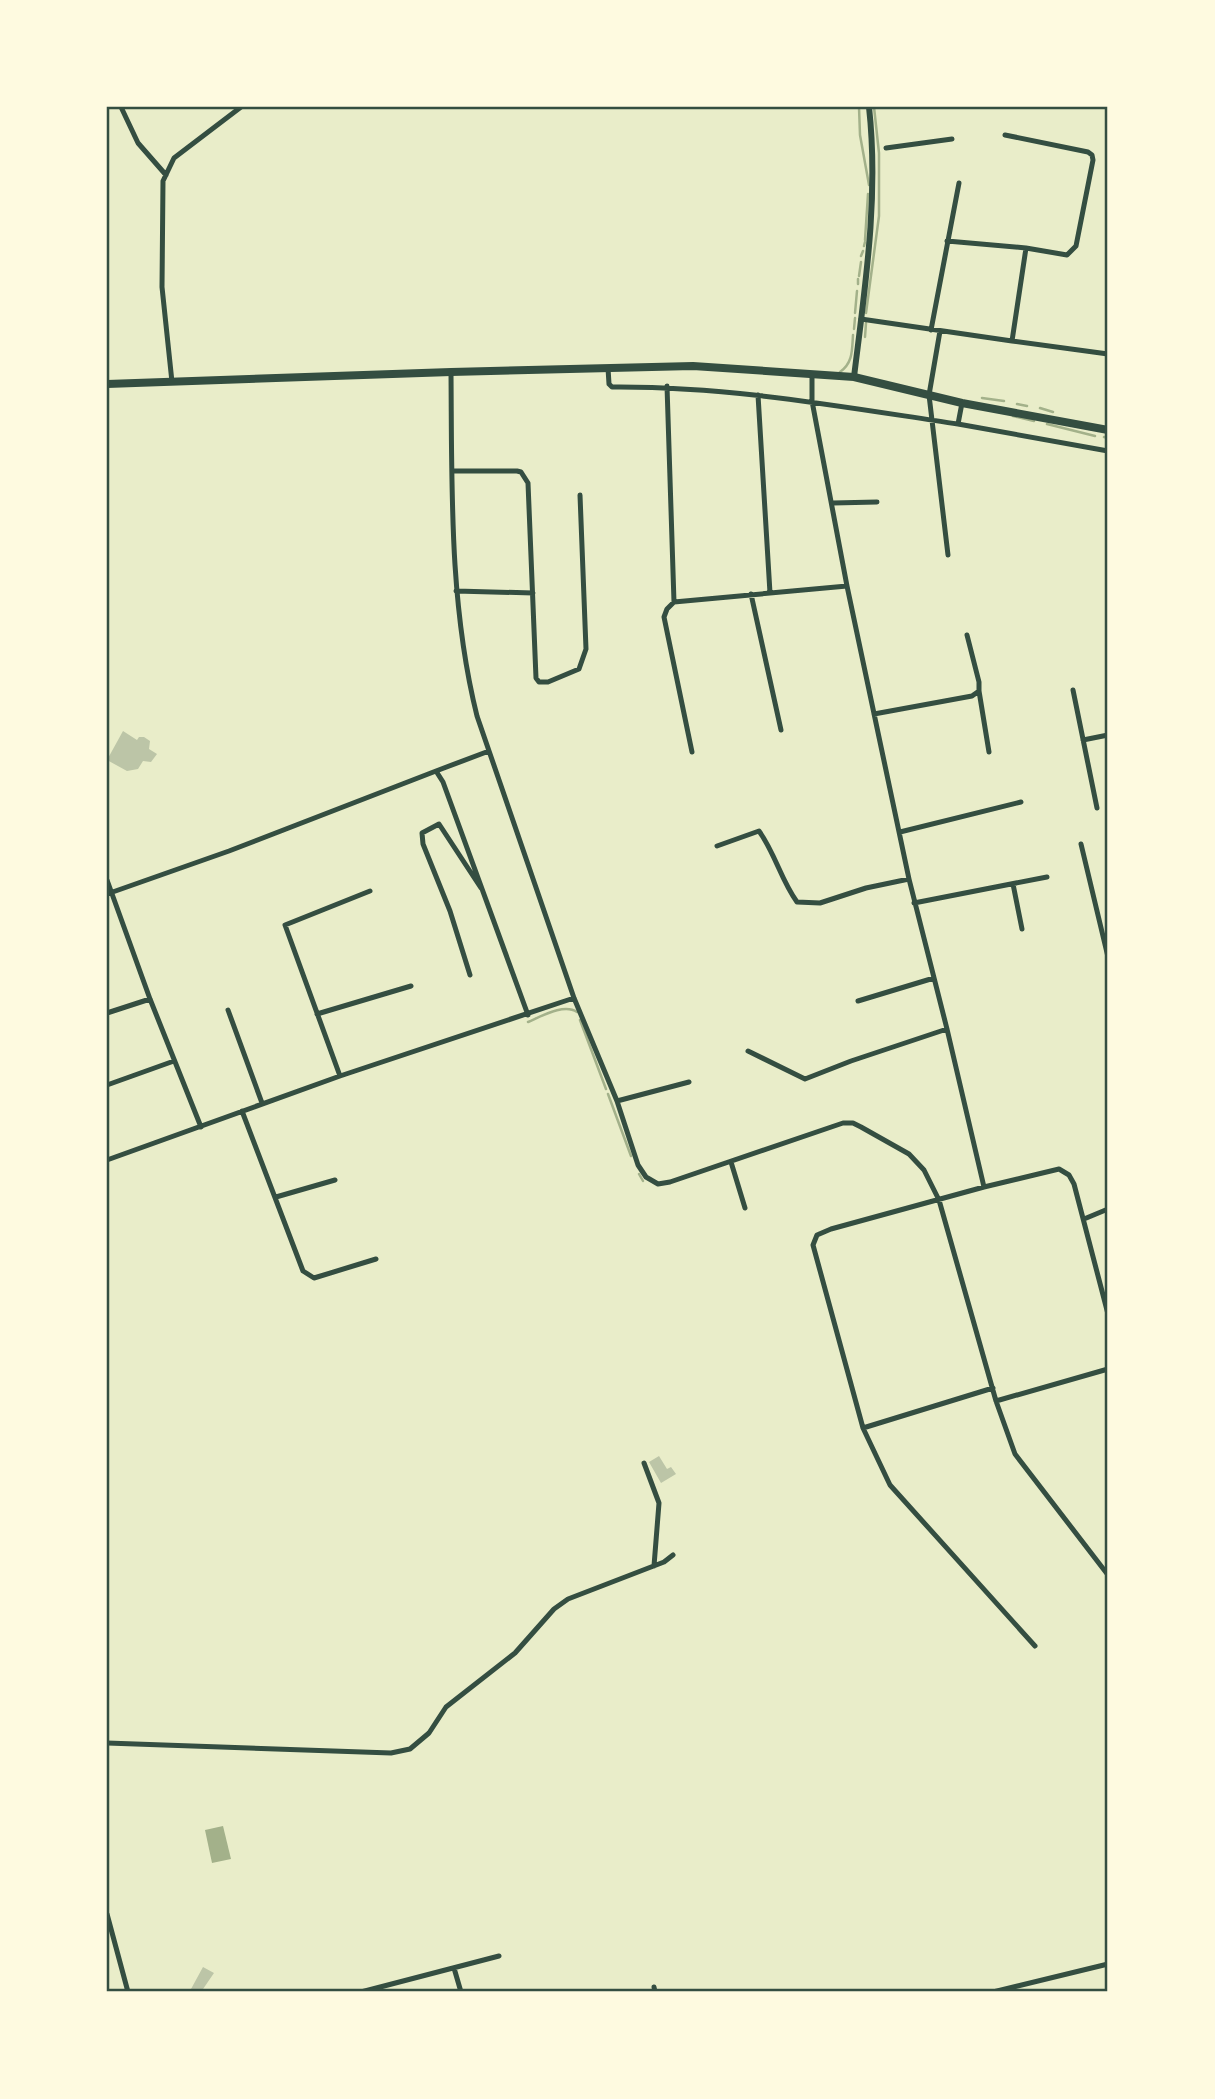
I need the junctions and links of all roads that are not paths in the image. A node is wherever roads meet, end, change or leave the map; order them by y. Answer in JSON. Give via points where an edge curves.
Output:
{"nodes":[{"id":1,"x":121,"y":107,"type":"edge"},
{"id":2,"x":241,"y":107,"type":"edge"},
{"id":3,"x":869,"y":107,"type":"edge"},
{"id":4,"x":1004,"y":135,"type":"dead end"},
{"id":5,"x":952,"y":139,"type":"dead end"},
{"id":6,"x":886,"y":148,"type":"dead end"},
{"id":7,"x":166,"y":175,"type":"junction"},
{"id":8,"x":959,"y":183,"type":"dead end"},
{"id":9,"x":947,"y":241,"type":"junction"},
{"id":10,"x":1026,"y":248,"type":"junction"},
{"id":11,"x":861,"y":319,"type":"junction"},
{"id":12,"x":931,"y":330,"type":"junction"},
{"id":13,"x":940,"y":331,"type":"junction"},
{"id":14,"x":1012,"y":341,"type":"junction"},
{"id":15,"x":1108,"y":354,"type":"edge"},
{"id":16,"x":608,"y":368,"type":"junction"},
{"id":17,"x":451,"y":372,"type":"junction"},
{"id":18,"x":812,"y":375,"type":"junction"},
{"id":19,"x":854,"y":377,"type":"junction"},
{"id":20,"x":172,"y":383,"type":"junction"},
{"id":21,"x":107,"y":384,"type":"edge"},
{"id":22,"x":667,"y":386,"type":"junction"},
{"id":23,"x":758,"y":395,"type":"junction"},
{"id":24,"x":929,"y":395,"type":"junction"},
{"id":25,"x":812,"y":401,"type":"junction"},
{"id":26,"x":962,"y":403,"type":"junction"},
{"id":27,"x":930,"y":420,"type":"junction"},
{"id":28,"x":958,"y":424,"type":"junction"},
{"id":29,"x":1108,"y":430,"type":"edge"},
{"id":30,"x":1108,"y":451,"type":"edge"},
{"id":31,"x":452,"y":471,"type":"junction"},
{"id":32,"x":580,"y":495,"type":"dead end"},
{"id":33,"x":877,"y":502,"type":"dead end"},
{"id":34,"x":833,"y":503,"type":"junction"},
{"id":35,"x":948,"y":555,"type":"dead end"},
{"id":36,"x":847,"y":586,"type":"junction"},
{"id":37,"x":456,"y":591,"type":"junction"},
{"id":38,"x":533,"y":593,"type":"junction"},
{"id":39,"x":770,"y":593,"type":"junction"},
{"id":40,"x":751,"y":594,"type":"junction"},
{"id":41,"x":674,"y":603,"type":"junction"},
{"id":42,"x":967,"y":635,"type":"dead end"},
{"id":43,"x":1073,"y":690,"type":"dead end"},
{"id":44,"x":979,"y":691,"type":"junction"},
{"id":45,"x":874,"y":714,"type":"junction"},
{"id":46,"x":781,"y":730,"type":"dead end"},
{"id":47,"x":1108,"y":735,"type":"edge"},
{"id":48,"x":1083,"y":740,"type":"junction"},
{"id":49,"x":489,"y":751,"type":"junction"},
{"id":50,"x":692,"y":752,"type":"dead end"},
{"id":51,"x":989,"y":752,"type":"dead end"},
{"id":52,"x":436,"y":771,"type":"junction"},
{"id":53,"x":1021,"y":802,"type":"dead end"},
{"id":54,"x":1097,"y":808,"type":"dead end"},
{"id":55,"x":900,"y":832,"type":"junction"},
{"id":56,"x":1081,"y":844,"type":"dead end"},
{"id":57,"x":717,"y":846,"type":"dead end"},
{"id":58,"x":1048,"y":877,"type":"dead end"},
{"id":59,"x":909,"y":879,"type":"junction"},
{"id":60,"x":107,"y":880,"type":"edge"},
{"id":61,"x":1013,"y":884,"type":"junction"},
{"id":62,"x":370,"y":891,"type":"dead end"},
{"id":63,"x":109,"y":893,"type":"edge"},
{"id":64,"x":486,"y":896,"type":"junction"},
{"id":65,"x":915,"y":903,"type":"junction"},
{"id":66,"x":1022,"y":929,"type":"dead end"},
{"id":67,"x":1108,"y":957,"type":"edge"},
{"id":68,"x":470,"y":975,"type":"dead end"},
{"id":69,"x":934,"y":978,"type":"junction"},
{"id":70,"x":411,"y":986,"type":"dead end"},
{"id":71,"x":574,"y":998,"type":"junction"},
{"id":72,"x":150,"y":999,"type":"junction"},
{"id":73,"x":858,"y":1001,"type":"dead end"},
{"id":74,"x":228,"y":1010,"type":"dead end"},
{"id":75,"x":107,"y":1013,"type":"edge"},
{"id":76,"x":317,"y":1014,"type":"junction"},
{"id":77,"x":528,"y":1015,"type":"junction"},
{"id":78,"x":947,"y":1029,"type":"junction"},
{"id":79,"x":748,"y":1051,"type":"dead end"},
{"id":80,"x":174,"y":1061,"type":"junction"},
{"id":81,"x":340,"y":1076,"type":"junction"},
{"id":82,"x":689,"y":1082,"type":"dead end"},
{"id":83,"x":107,"y":1085,"type":"edge"},
{"id":84,"x":617,"y":1101,"type":"junction"},
{"id":85,"x":262,"y":1103,"type":"junction"},
{"id":86,"x":242,"y":1111,"type":"junction"},
{"id":87,"x":201,"y":1127,"type":"junction"},
{"id":88,"x":107,"y":1160,"type":"edge"},
{"id":89,"x":730,"y":1163,"type":"junction"},
{"id":90,"x":335,"y":1180,"type":"dead end"},
{"id":91,"x":984,"y":1187,"type":"junction"},
{"id":92,"x":276,"y":1197,"type":"junction"},
{"id":93,"x":939,"y":1200,"type":"junction"},
{"id":94,"x":745,"y":1208,"type":"dead end"},
{"id":95,"x":1108,"y":1209,"type":"edge"},
{"id":96,"x":1084,"y":1219,"type":"junction"},
{"id":97,"x":376,"y":1259,"type":"dead end"},
{"id":98,"x":1108,"y":1314,"type":"edge"},
{"id":99,"x":1108,"y":1369,"type":"edge"},
{"id":100,"x":993,"y":1388,"type":"junction"},
{"id":101,"x":996,"y":1401,"type":"junction"},
{"id":102,"x":863,"y":1428,"type":"junction"},
{"id":103,"x":644,"y":1463,"type":"dead end"},
{"id":104,"x":673,"y":1555,"type":"dead end"},
{"id":105,"x":654,"y":1566,"type":"junction"},
{"id":106,"x":1108,"y":1575,"type":"edge"},
{"id":107,"x":1035,"y":1646,"type":"dead end"},
{"id":108,"x":107,"y":1743,"type":"edge"},
{"id":109,"x":107,"y":1914,"type":"edge"},
{"id":110,"x":499,"y":1956,"type":"dead end"},
{"id":111,"x":1108,"y":1964,"type":"edge"},
{"id":112,"x":454,"y":1968,"type":"junction"},
{"id":113,"x":128,"y":1992,"type":"edge"},
{"id":114,"x":361,"y":1992,"type":"edge"},
{"id":115,"x":461,"y":1992,"type":"edge"},
{"id":116,"x":993,"y":1992,"type":"edge"}],
"edges":[{"from":1,"to":7,"type":"street","via":[[138,143]]},
{"from":2,"to":7,"type":"street","via":[[174,158]]},
{"from":3,"to":11,"type":"street","via":[[874,193]]},
{"from":4,"to":10,"type":"street","via":[[1093,155],[1076,246],[1068,255]]},
{"from":5,"to":6,"type":"street"},
{"from":7,"to":20,"type":"street","via":[[162,287]]},
{"from":8,"to":9,"type":"street"},
{"from":9,"to":10,"type":"street"},
{"from":9,"to":12,"type":"street"},
{"from":10,"to":14,"type":"street"},
{"from":11,"to":12,"type":"street"},
{"from":11,"to":19,"type":"street"},
{"from":12,"to":13,"type":"street"},
{"from":13,"to":14,"type":"street"},
{"from":13,"to":24,"type":"street"},
{"from":14,"to":15,"type":"street"},
{"from":16,"to":17,"type":"highway"},
{"from":16,"to":18,"type":"highway","via":[[693,366]]},
{"from":16,"to":22,"type":"street","via":[[612,387]]},
{"from":17,"to":20,"type":"highway"},
{"from":17,"to":31,"type":"street"},
{"from":18,"to":19,"type":"highway"},
{"from":18,"to":25,"type":"street"},
{"from":19,"to":24,"type":"highway"},
{"from":20,"to":21,"type":"highway"},
{"from":22,"to":23,"type":"street"},
{"from":22,"to":41,"type":"street"},
{"from":23,"to":25,"type":"street"},
{"from":23,"to":39,"type":"street"},
{"from":24,"to":26,"type":"highway"},
{"from":24,"to":27,"type":"street"},
{"from":25,"to":27,"type":"street"},
{"from":25,"to":34,"type":"street"},
{"from":26,"to":28,"type":"street"},
{"from":26,"to":29,"type":"highway"},
{"from":27,"to":28,"type":"street"},
{"from":27,"to":35,"type":"street"},
{"from":28,"to":30,"type":"street"},
{"from":31,"to":37,"type":"street"},
{"from":31,"to":38,"type":"street","via":[[517,471],[525,476]]},
{"from":32,"to":38,"type":"street","via":[[586,649],[579,669],[548,682],[536,678]]},
{"from":33,"to":34,"type":"street"},
{"from":34,"to":36,"type":"street"},
{"from":36,"to":39,"type":"street"},
{"from":36,"to":45,"type":"street"},
{"from":37,"to":38,"type":"street"},
{"from":37,"to":49,"type":"street","via":[[465,669]]},
{"from":39,"to":40,"type":"street"},
{"from":40,"to":41,"type":"street"},
{"from":40,"to":46,"type":"street"},
{"from":41,"to":50,"type":"street","via":[[664,617]]},
{"from":42,"to":44,"type":"street"},
{"from":43,"to":48,"type":"street"},
{"from":44,"to":45,"type":"street"},
{"from":44,"to":51,"type":"street"},
{"from":45,"to":55,"type":"street"},
{"from":47,"to":48,"type":"street"},
{"from":48,"to":54,"type":"street"},
{"from":49,"to":52,"type":"street"},
{"from":49,"to":71,"type":"street"},
{"from":52,"to":63,"type":"street"},
{"from":52,"to":64,"type":"street"},
{"from":53,"to":55,"type":"street"},
{"from":55,"to":59,"type":"street"},
{"from":56,"to":67,"type":"street"},
{"from":57,"to":59,"type":"street","via":[[759,831],[797,902],[811,904]]},
{"from":58,"to":61,"type":"street"},
{"from":59,"to":65,"type":"street"},
{"from":60,"to":63,"type":"street"},
{"from":61,"to":65,"type":"street"},
{"from":61,"to":66,"type":"street"},
{"from":62,"to":76,"type":"street","via":[[285,925]]},
{"from":63,"to":72,"type":"street"},
{"from":64,"to":68,"type":"street","via":[[439,824],[422,833]]},
{"from":64,"to":77,"type":"street"},
{"from":65,"to":69,"type":"street"},
{"from":69,"to":73,"type":"street"},
{"from":69,"to":78,"type":"street"},
{"from":70,"to":76,"type":"street"},
{"from":71,"to":77,"type":"street"},
{"from":71,"to":84,"type":"street"},
{"from":72,"to":75,"type":"street"},
{"from":72,"to":80,"type":"street"},
{"from":74,"to":85,"type":"street"},
{"from":76,"to":81,"type":"street"},
{"from":77,"to":81,"type":"street"},
{"from":78,"to":79,"type":"street","via":[[804,1080]]},
{"from":78,"to":91,"type":"street"},
{"from":80,"to":83,"type":"street"},
{"from":80,"to":87,"type":"street"},
{"from":81,"to":85,"type":"street"},
{"from":82,"to":84,"type":"street"},
{"from":84,"to":89,"type":"street","via":[[638,1165],[658,1184]]},
{"from":85,"to":86,"type":"street"},
{"from":86,"to":87,"type":"street"},
{"from":86,"to":92,"type":"street"},
{"from":87,"to":88,"type":"street"},
{"from":89,"to":93,"type":"street","via":[[853,1123],[917,1160]]},
{"from":89,"to":94,"type":"street"},
{"from":90,"to":92,"type":"street"},
{"from":91,"to":93,"type":"street"},
{"from":91,"to":96,"type":"street","via":[[1059,1169],[1074,1184]]},
{"from":92,"to":97,"type":"street","via":[[307,1276],[323,1277]]},
{"from":93,"to":100,"type":"street"},
{"from":93,"to":102,"type":"street","via":[[831,1229],[817,1235],[813,1244]]},
{"from":95,"to":96,"type":"street"},
{"from":96,"to":98,"type":"street"},
{"from":99,"to":101,"type":"street"},
{"from":100,"to":101,"type":"street"},
{"from":100,"to":102,"type":"street"},
{"from":101,"to":106,"type":"street","via":[[1015,1454]]},
{"from":102,"to":107,"type":"street","via":[[890,1485]]},
{"from":103,"to":105,"type":"street","via":[[659,1503]]},
{"from":104,"to":105,"type":"street"},
{"from":105,"to":108,"type":"street","via":[[568,1599],[554,1609],[515,1653],[446,1707],[429,1734],[411,1749],[391,1754]]},
{"from":109,"to":113,"type":"street"},
{"from":110,"to":112,"type":"street"},
{"from":111,"to":116,"type":"street"},
{"from":112,"to":114,"type":"street"},
{"from":112,"to":115,"type":"street"}]}
